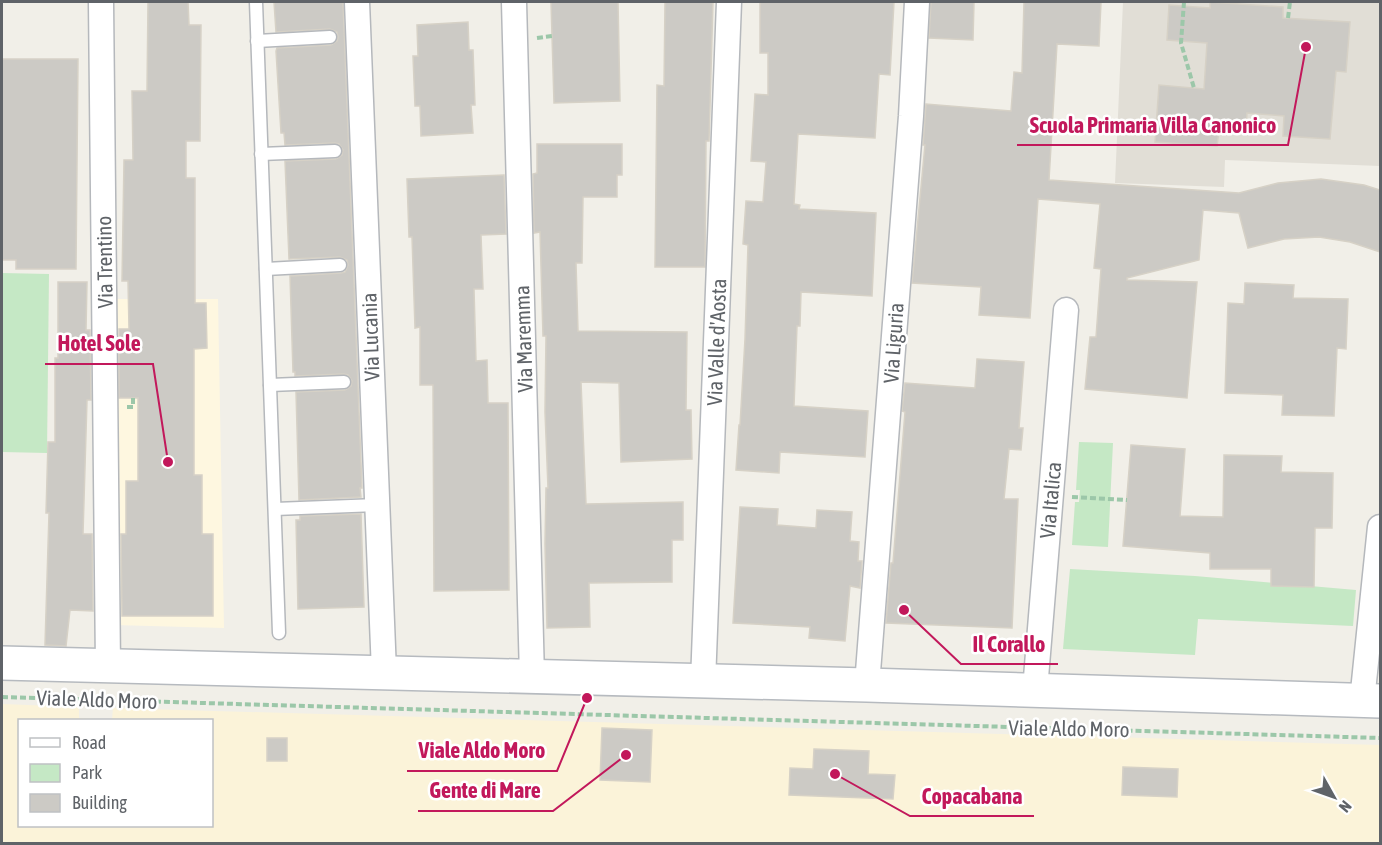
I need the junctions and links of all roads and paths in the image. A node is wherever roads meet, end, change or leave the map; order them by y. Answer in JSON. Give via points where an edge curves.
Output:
{"nodes":[{"id":1,"x":101,"y":2,"type":"edge"},
{"id":2,"x":256,"y":2,"type":"edge"},
{"id":3,"x":357,"y":2,"type":"edge"},
{"id":4,"x":514,"y":2,"type":"edge"},
{"id":5,"x":729,"y":2,"type":"edge"},
{"id":6,"x":916,"y":2,"type":"edge"},
{"id":7,"x":1184,"y":2,"type":"edge"},
{"id":8,"x":1290,"y":2,"type":"edge"},
{"id":9,"x":1288,"y":18,"type":"dead end"},
{"id":10,"x":330,"y":37,"type":"dead end"},
{"id":11,"x":257,"y":40,"type":"junction"},
{"id":12,"x":1194,"y":88,"type":"dead end"},
{"id":13,"x":335,"y":151,"type":"dead end"},
{"id":14,"x":261,"y":154,"type":"junction"},
{"id":15,"x":340,"y":265,"type":"dead end"},
{"id":16,"x":266,"y":269,"type":"junction"},
{"id":17,"x":1066,"y":309,"type":"dead end"},
{"id":18,"x":344,"y":382,"type":"dead end"},
{"id":19,"x":270,"y":385,"type":"junction"},
{"id":20,"x":1051,"y":496,"type":"junction"},
{"id":21,"x":1127,"y":500,"type":"dead end"},
{"id":22,"x":377,"y":505,"type":"junction"},
{"id":23,"x":275,"y":509,"type":"junction"},
{"id":24,"x":1380,"y":527,"type":"edge"},
{"id":25,"x":279,"y":633,"type":"dead end"},
{"id":26,"x":2,"y":663,"type":"edge"},
{"id":27,"x":108,"y":666,"type":"junction"},
{"id":28,"x":384,"y":672,"type":"junction"},
{"id":29,"x":532,"y":677,"type":"junction"},
{"id":30,"x":703,"y":682,"type":"junction"},
{"id":31,"x":867,"y":685,"type":"junction"},
{"id":32,"x":1035,"y":690,"type":"junction"},
{"id":33,"x":2,"y":696,"type":"edge"},
{"id":34,"x":1371,"y":701,"type":"edge"},
{"id":35,"x":1380,"y":738,"type":"edge"}],
"edges":[{"from":1,"to":27,"type":"street","name":"Via Trentino"},
{"from":2,"to":11,"type":"lane"},
{"from":3,"to":22,"type":"street","name":"Via Lucania"},
{"from":4,"to":29,"type":"street","name":"Via Maremma"},
{"from":5,"to":30,"type":"street","name":"Via Valle d'Aosta"},
{"from":6,"to":31,"type":"street","name":"Via Liguria","via":[[911,116]]},
{"from":7,"to":12,"type":"path","via":[[1181,43]]},
{"from":8,"to":9,"type":"path"},
{"from":10,"to":11,"type":"lane"},
{"from":11,"to":14,"type":"lane"},
{"from":13,"to":14,"type":"lane"},
{"from":14,"to":16,"type":"lane"},
{"from":15,"to":16,"type":"lane"},
{"from":16,"to":19,"type":"lane"},
{"from":17,"to":20,"type":"street","name":"Via Italica"},
{"from":18,"to":19,"type":"lane"},
{"from":19,"to":23,"type":"lane"},
{"from":20,"to":21,"type":"path"},
{"from":20,"to":32,"type":"street","name":"Via Italica"},
{"from":22,"to":23,"type":"lane"},
{"from":22,"to":28,"type":"street","name":"Via Lucania"},
{"from":23,"to":25,"type":"lane"},
{"from":24,"to":34,"type":"street"},
{"from":26,"to":27,"type":"street","name":"Viale Aldo Moro"},
{"from":27,"to":28,"type":"street","name":"Viale Aldo Moro"},
{"from":28,"to":29,"type":"street","name":"Viale Aldo Moro"},
{"from":29,"to":30,"type":"street","name":"Viale Aldo Moro"},
{"from":30,"to":31,"type":"street","name":"Viale Aldo Moro"},
{"from":31,"to":32,"type":"street","name":"Viale Aldo Moro"},
{"from":32,"to":34,"type":"street","name":"Viale Aldo Moro"},
{"from":33,"to":35,"type":"path","name":"Viale Aldo Moro"}]}
